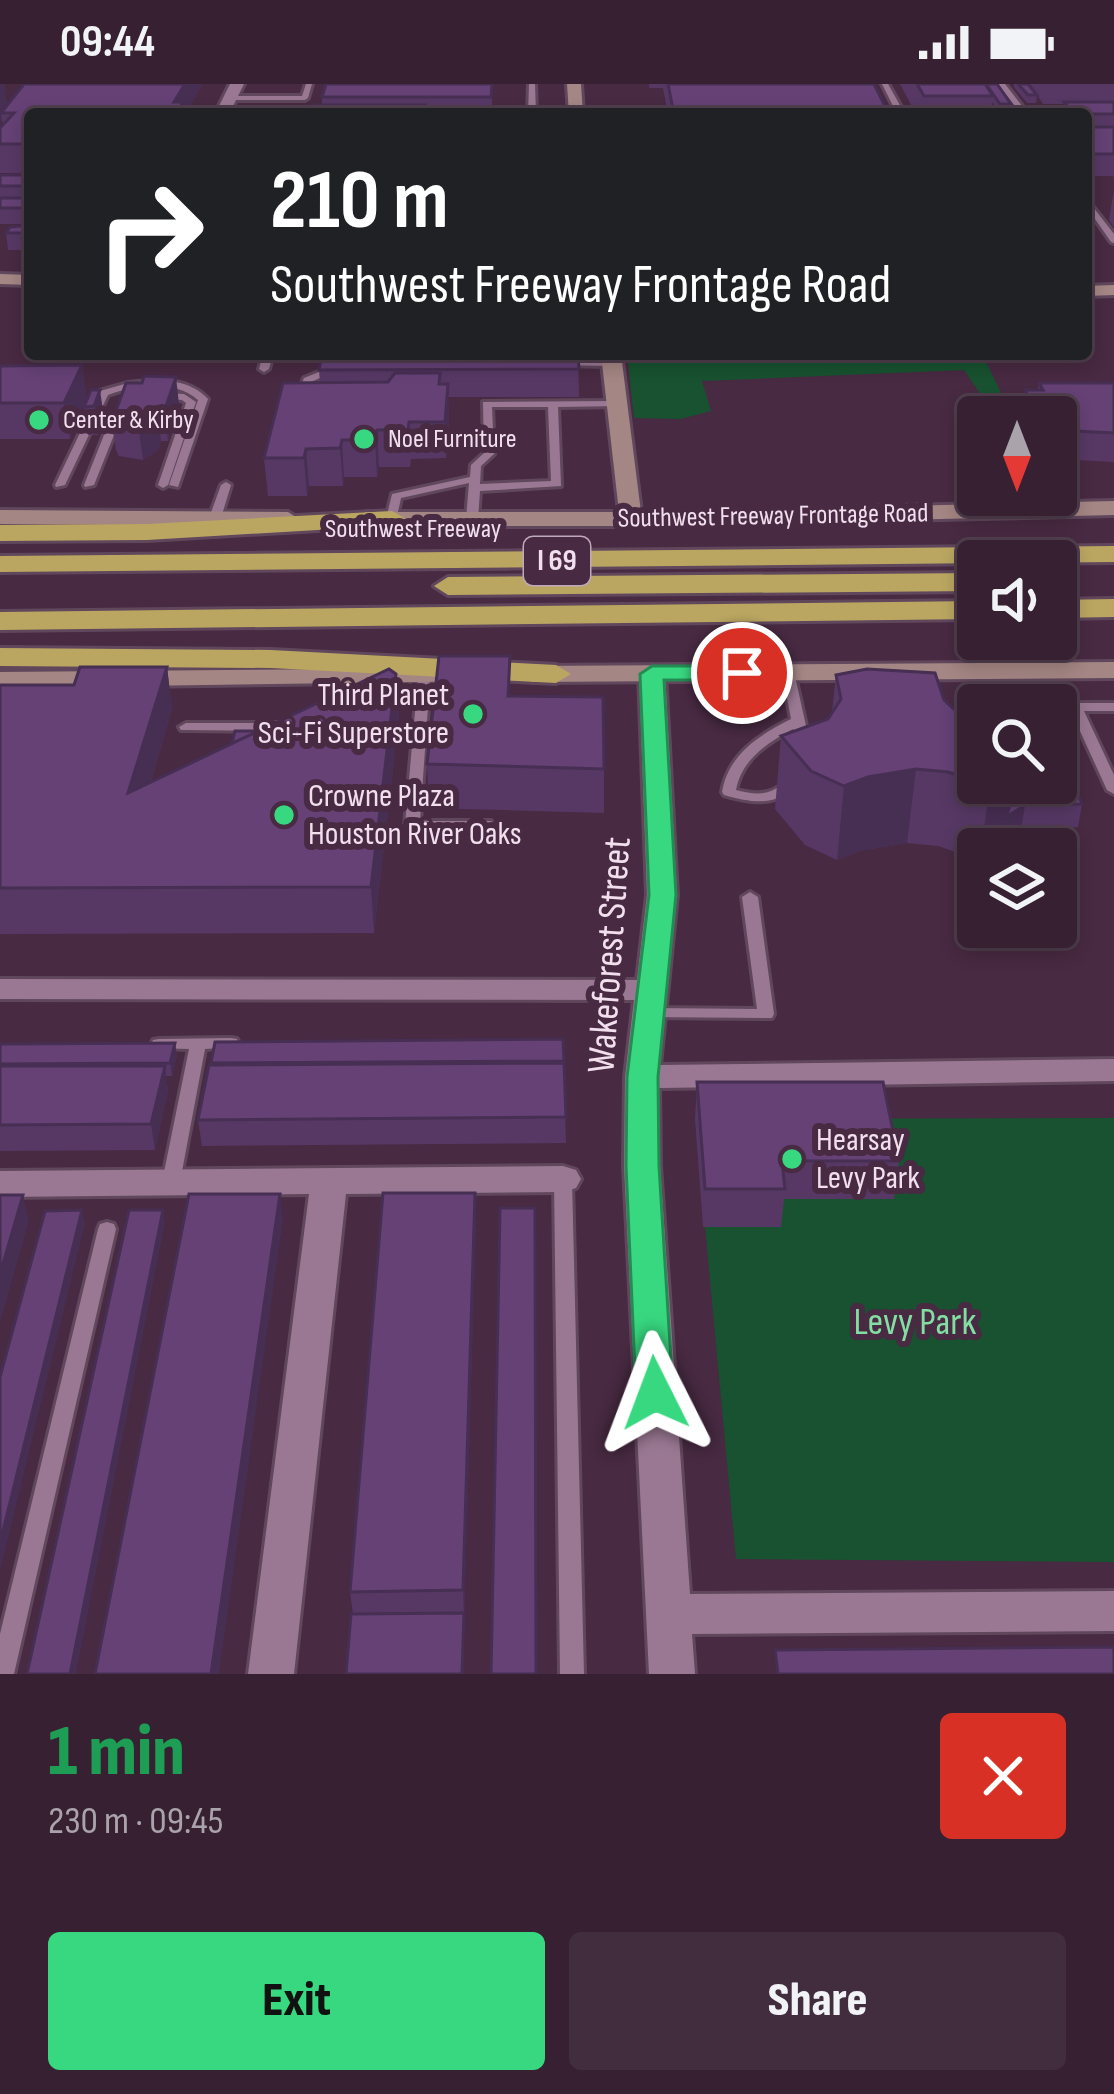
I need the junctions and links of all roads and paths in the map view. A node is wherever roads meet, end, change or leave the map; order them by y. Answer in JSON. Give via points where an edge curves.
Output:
{"nodes":[{"id":1,"x":309,"y":84,"type":"edge"},
{"id":2,"x":1001,"y":84,"type":"edge"},
{"id":3,"x":233,"y":91,"type":"edge"},
{"id":4,"x":1020,"y":108,"type":"edge"},
{"id":5,"x":1092,"y":208,"type":"edge"},
{"id":6,"x":1098,"y":217,"type":"junction"},
{"id":7,"x":1114,"y":218,"type":"edge"},
{"id":8,"x":1113,"y":236,"type":"edge"},
{"id":9,"x":266,"y":360,"type":"edge"},
{"id":10,"x":583,"y":360,"type":"edge"},
{"id":11,"x":611,"y":360,"type":"edge"},
{"id":12,"x":542,"y":363,"type":"edge"},
{"id":13,"x":355,"y":365,"type":"edge"},
{"id":14,"x":264,"y":369,"type":"dead end"},
{"id":15,"x":124,"y":401,"type":"edge"},
{"id":16,"x":553,"y":404,"type":"junction"},
{"id":17,"x":616,"y":404,"type":"junction"},
{"id":18,"x":297,"y":418,"type":"edge"},
{"id":19,"x":109,"y":435,"type":"edge"},
{"id":20,"x":60,"y":484,"type":"dead end"},
{"id":21,"x":474,"y":484,"type":"junction"},
{"id":22,"x":89,"y":485,"type":"dead end"},
{"id":23,"x":226,"y":485,"type":"dead end"},
{"id":24,"x":1114,"y":508,"type":"edge"},
{"id":25,"x":0,"y":517,"type":"edge"},
{"id":26,"x":215,"y":518,"type":"junction"},
{"id":27,"x":392,"y":519,"type":"junction"},
{"id":28,"x":631,"y":519,"type":"junction"},
{"id":29,"x":472,"y":520,"type":"junction"},
{"id":30,"x":0,"y":533,"type":"edge"},
{"id":31,"x":1114,"y":554,"type":"edge"},
{"id":32,"x":0,"y":564,"type":"edge"},
{"id":33,"x":1114,"y":579,"type":"edge"},
{"id":34,"x":1077,"y":580,"type":"edge"},
{"id":35,"x":957,"y":582,"type":"edge"},
{"id":36,"x":0,"y":587,"type":"edge"},
{"id":37,"x":1114,"y":608,"type":"edge"},
{"id":38,"x":1077,"y":609,"type":"edge"},
{"id":39,"x":957,"y":610,"type":"edge"},
{"id":40,"x":0,"y":621,"type":"edge"},
{"id":41,"x":0,"y":657,"type":"edge"},
{"id":42,"x":1114,"y":670,"type":"edge"},
{"id":43,"x":788,"y":672,"type":"junction"},
{"id":44,"x":556,"y":674,"type":"junction"},
{"id":45,"x":652,"y":674,"type":"junction"},
{"id":46,"x":424,"y":678,"type":"junction"},
{"id":47,"x":0,"y":680,"type":"edge"},
{"id":48,"x":1114,"y":707,"type":"edge"},
{"id":49,"x":798,"y":721,"type":"junction"},
{"id":50,"x":186,"y":727,"type":"dead end"},
{"id":51,"x":295,"y":727,"type":"edge"},
{"id":52,"x":1114,"y":790,"type":"edge"},
{"id":53,"x":491,"y":826,"type":"dead end"},
{"id":54,"x":750,"y":897,"type":"dead end"},
{"id":55,"x":0,"y":989,"type":"edge"},
{"id":56,"x":652,"y":1001,"type":"junction"},
{"id":57,"x":242,"y":1043,"type":"edge"},
{"id":58,"x":132,"y":1044,"type":"edge"},
{"id":59,"x":198,"y":1044,"type":"junction"},
{"id":60,"x":1114,"y":1070,"type":"edge"},
{"id":61,"x":642,"y":1077,"type":"junction"},
{"id":62,"x":563,"y":1180,"type":"joint"},
{"id":63,"x":329,"y":1181,"type":"junction"},
{"id":64,"x":171,"y":1182,"type":"junction"},
{"id":65,"x":0,"y":1184,"type":"edge"},
{"id":66,"x":107,"y":1229,"type":"dead end"},
{"id":67,"x":1114,"y":1611,"type":"edge"},
{"id":68,"x":668,"y":1614,"type":"junction"},
{"id":69,"x":2,"y":1674,"type":"edge"},
{"id":70,"x":271,"y":1674,"type":"edge"},
{"id":71,"x":572,"y":1674,"type":"edge"},
{"id":72,"x":671,"y":1674,"type":"edge"}],
"edges":[{"from":1,"to":3,"type":"lane","via":[[305,98]]},
{"from":2,"to":4,"type":"lane"},
{"from":5,"to":6,"type":"lane"},
{"from":6,"to":7,"type":"lane"},
{"from":6,"to":8,"type":"lane"},
{"from":9,"to":14,"type":"lane"},
{"from":10,"to":12,"type":"lane"},
{"from":11,"to":17,"type":"main road"},
{"from":13,"to":18,"type":"lane","via":[[307,380]]},
{"from":15,"to":20,"type":"lane","via":[[191,402],[169,485],[203,399],[181,385],[104,392]]},
{"from":16,"to":17,"type":"lane"},
{"from":16,"to":21,"type":"lane","via":[[487,404],[489,454],[476,465]]},
{"from":16,"to":21,"type":"lane","via":[[557,484]]},
{"from":17,"to":28,"type":"main road"},
{"from":19,"to":22,"type":"lane"},
{"from":21,"to":27,"type":"lane","via":[[396,496]]},
{"from":21,"to":29,"type":"lane"},
{"from":23,"to":26,"type":"lane"},
{"from":24,"to":28,"type":"main road","name":"Southwest Freeway Frontage Road"},
{"from":25,"to":26,"type":"main road","name":"Southwest Freeway Frontage Road"},
{"from":26,"to":27,"type":"main road","name":"Southwest Freeway Frontage Road"},
{"from":27,"to":29,"type":"main road","name":"Southwest Freeway Frontage Road"},
{"from":27,"to":30,"type":"highway"},
{"from":28,"to":29,"type":"main road","name":"Southwest Freeway Frontage Road"},
{"from":31,"to":32,"type":"highway","name":"Southwest Freeway","number":"I 69"},
{"from":33,"to":34,"type":"highway"},
{"from":35,"to":36,"type":"highway"},
{"from":37,"to":38,"type":"highway"},
{"from":39,"to":40,"type":"highway","number":"I 69"},
{"from":41,"to":44,"type":"highway","via":[[272,659]]},
{"from":42,"to":43,"type":"main road"},
{"from":43,"to":45,"type":"main road"},
{"from":43,"to":49,"type":"lane"},
{"from":44,"to":45,"type":"main road"},
{"from":44,"to":46,"type":"main road"},
{"from":45,"to":56,"type":"street","name":"Wakeforest Street","via":[[662,895]]},
{"from":46,"to":47,"type":"main road"},
{"from":46,"to":53,"type":"lane","via":[[412,826]]},
{"from":48,"to":52,"type":"lane","via":[[1076,707]]},
{"from":49,"to":49,"type":"lane","via":[[766,735],[729,778],[729,792],[757,802],[784,794],[808,766]]},
{"from":50,"to":51,"type":"lane"},
{"from":54,"to":56,"type":"lane","via":[[766,1014]]},
{"from":55,"to":56,"type":"street"},
{"from":56,"to":61,"type":"street","name":"Wakeforest Street"},
{"from":57,"to":59,"type":"lane"},
{"from":58,"to":59,"type":"lane"},
{"from":59,"to":64,"type":"lane"},
{"from":60,"to":61,"type":"street"},
{"from":61,"to":68,"type":"street","name":"Wakeforest Street"},
{"from":62,"to":63,"type":"street"},
{"from":62,"to":71,"type":"lane"},
{"from":63,"to":64,"type":"street"},
{"from":63,"to":70,"type":"street"},
{"from":64,"to":65,"type":"street"},
{"from":66,"to":69,"type":"lane"},
{"from":67,"to":68,"type":"street"},
{"from":68,"to":72,"type":"street","name":"Wakeforest Street"}]}
